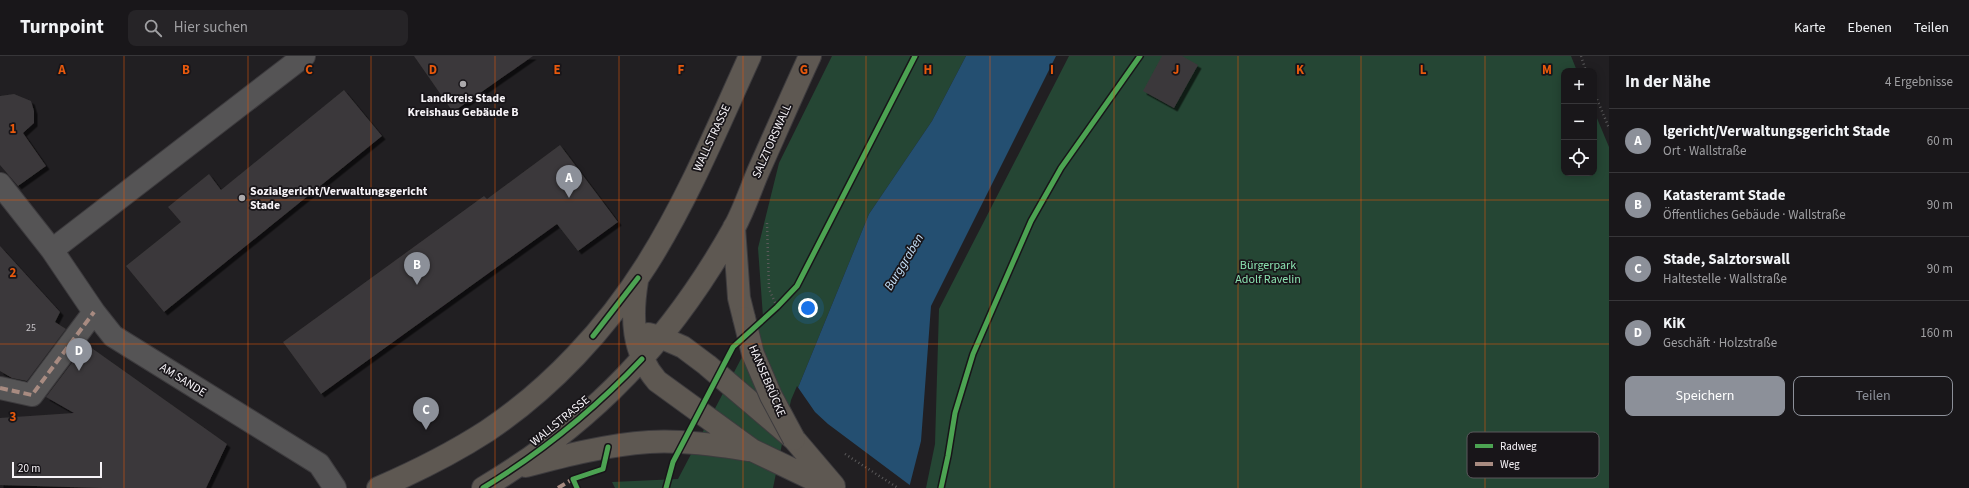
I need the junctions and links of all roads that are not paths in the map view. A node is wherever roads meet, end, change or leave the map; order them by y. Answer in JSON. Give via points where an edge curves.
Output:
{"nodes":[{"id":1,"x":304,"y":56,"type":"edge"},
{"id":2,"x":750,"y":56,"type":"edge"},
{"id":3,"x":810,"y":56,"type":"edge"},
{"id":4,"x":0,"y":184,"type":"edge"},
{"id":5,"x":734,"y":227,"type":"junction"},
{"id":6,"x":52,"y":250,"type":"junction"},
{"id":7,"x":638,"y":278,"type":"junction"},
{"id":8,"x":94,"y":312,"type":"junction"},
{"id":9,"x":634,"y":331,"type":"junction"},
{"id":10,"x":593,"y":336,"type":"junction"},
{"id":11,"x":660,"y":337,"type":"junction"},
{"id":12,"x":642,"y":359,"type":"junction"},
{"id":13,"x":0,"y":388,"type":"edge"},
{"id":14,"x":794,"y":439,"type":"junction"},
{"id":15,"x":752,"y":450,"type":"junction"},
{"id":16,"x":516,"y":468,"type":"junction"},
{"id":17,"x":335,"y":488,"type":"edge"},
{"id":18,"x":378,"y":488,"type":"edge"},
{"id":19,"x":483,"y":488,"type":"edge"},
{"id":20,"x":831,"y":488,"type":"edge"},
{"id":21,"x":836,"y":488,"type":"edge"}],
"edges":[{"from":1,"to":6,"type":"street"},
{"from":2,"to":7,"type":"main road","name":"WALLSTRASSE","via":[[685,194]]},
{"from":3,"to":5,"type":"main road","name":"SALZTORSWALL"},
{"from":4,"to":6,"type":"street","name":"AM SANDE"},
{"from":5,"to":11,"type":"main road","name":"WALLSTRASSE","via":[[695,290]]},
{"from":5,"to":14,"type":"main road","name":"HANSEBRÜCKE","bridge":true,"via":[[738,298],[756,361],[770,396]]},
{"from":6,"to":8,"type":"street","name":"AM SANDE"},
{"from":7,"to":9,"type":"main road","via":[[634,301]]},
{"from":7,"to":10,"type":"main road","name":"WALLSTRASSE"},
{"from":8,"to":13,"type":"street","via":[[32,395]]},
{"from":8,"to":17,"type":"street","name":"AM SANDE","via":[[114,336],[319,464]]},
{"from":9,"to":10,"type":"main road","name":"HANSEBRÜCKE"},
{"from":9,"to":11,"type":"main road","name":"HANSEBRÜCKE"},
{"from":9,"to":12,"type":"main road"},
{"from":10,"to":18,"type":"main road","name":"WALLSTRASSE","via":[[541,388],[488,430],[443,457]]},
{"from":11,"to":12,"type":"main road","name":"WALLSTRASSE"},
{"from":11,"to":14,"type":"main road","name":"HANSEBRÜCKE","via":[[683,347],[707,365]]},
{"from":12,"to":15,"type":"main road","via":[[657,381]]},
{"from":12,"to":16,"type":"main road","name":"WALLSTRASSE","via":[[584,417]]},
{"from":14,"to":21,"type":"main road","name":"HANSEBRÜCKE"},
{"from":15,"to":16,"type":"main road","via":[[690,443],[649,442],[577,453]]},
{"from":15,"to":20,"type":"main road"},
{"from":16,"to":19,"type":"main road","name":"WALLSTRASSE"}]}
